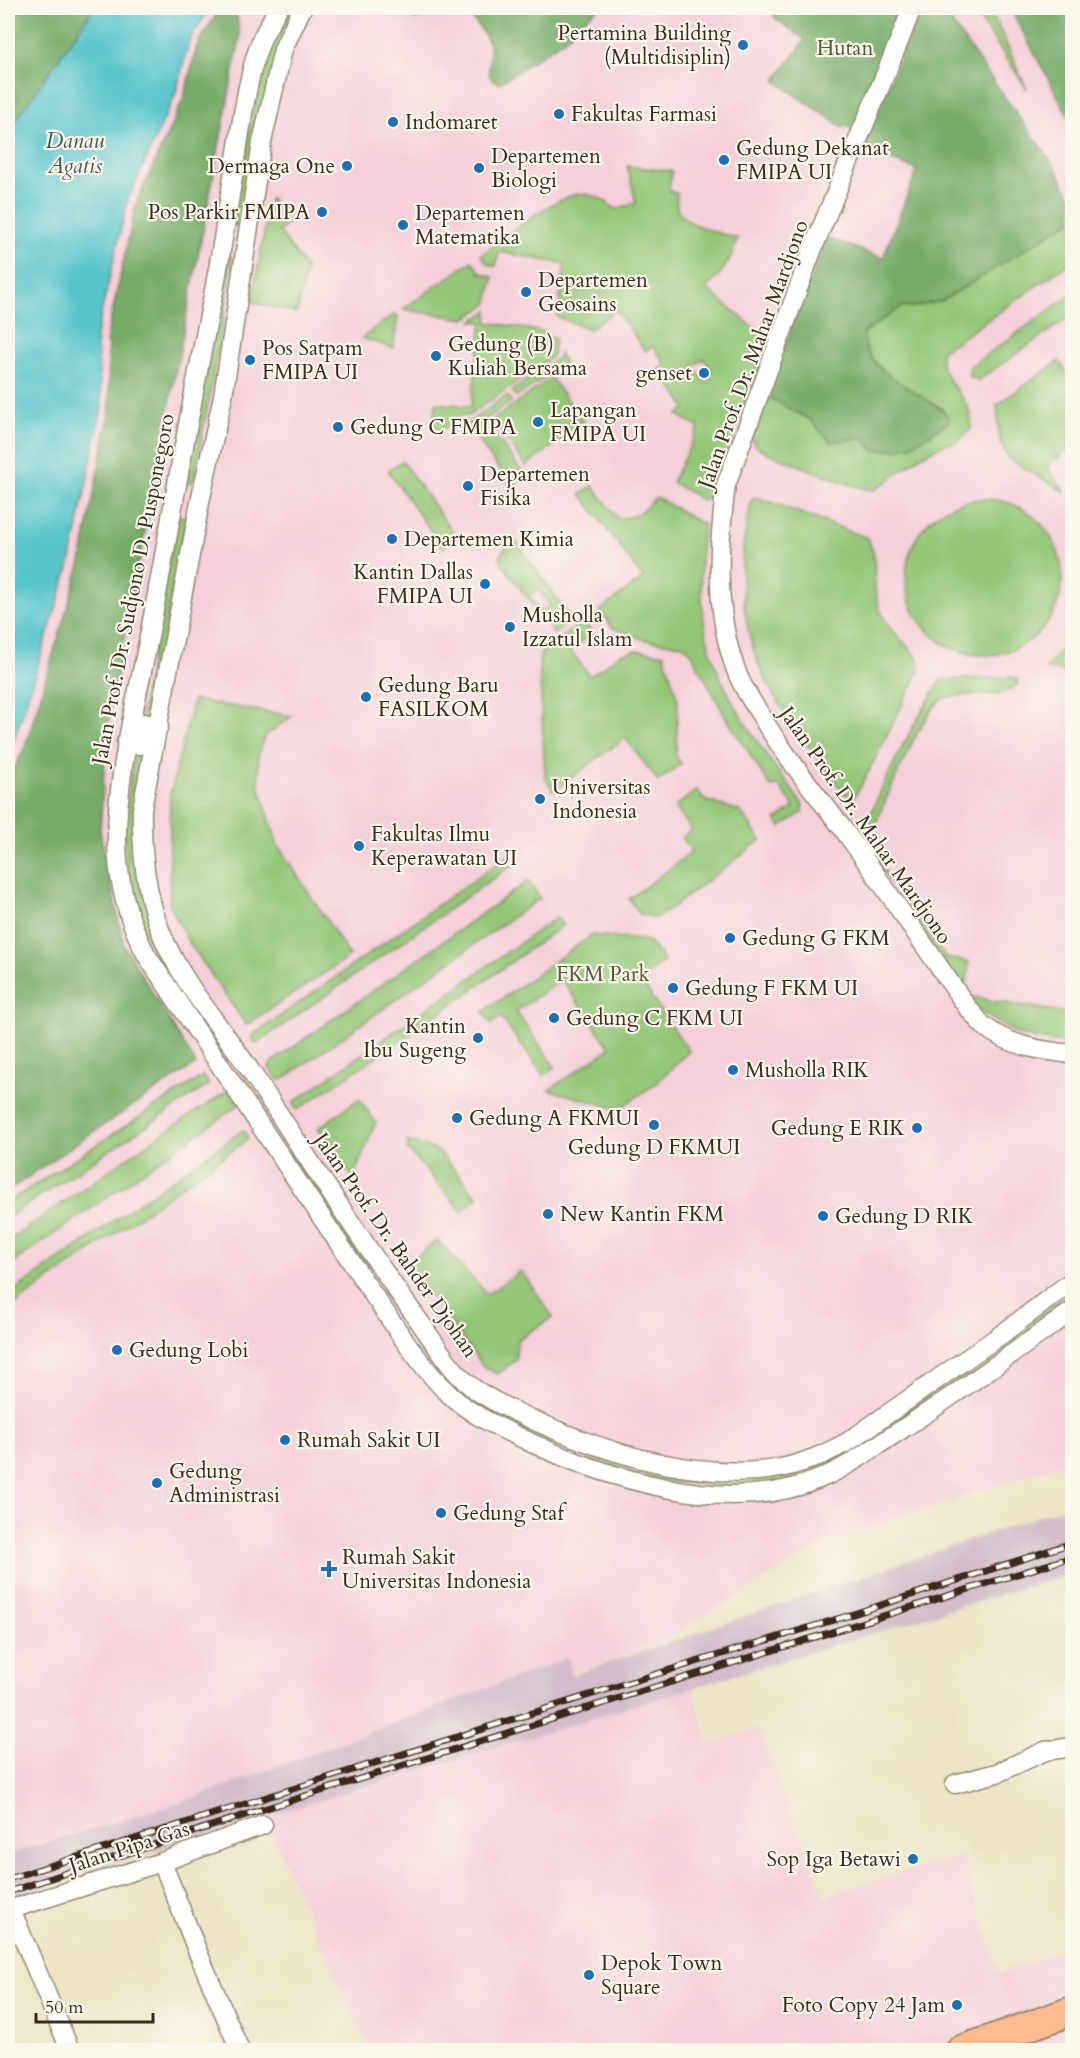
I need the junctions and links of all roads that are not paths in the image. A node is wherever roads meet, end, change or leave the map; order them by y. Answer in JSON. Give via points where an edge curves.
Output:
{"nodes":[{"id":1,"x":278,"y":8,"type":"edge"},
{"id":2,"x":302,"y":8,"type":"edge"},
{"id":3,"x":912,"y":8,"type":"edge"},
{"id":4,"x":224,"y":237,"type":"junction"},
{"id":5,"x":247,"y":242,"type":"junction"},
{"id":6,"x":175,"y":495,"type":"junction"},
{"id":7,"x":200,"y":502,"type":"junction"},
{"id":8,"x":159,"y":726,"type":"junction"},
{"id":9,"x":126,"y":743,"type":"junction"},
{"id":10,"x":1072,"y":1054,"type":"edge"},
{"id":11,"x":1072,"y":1281,"type":"edge"},
{"id":12,"x":1072,"y":1311,"type":"edge"},
{"id":13,"x":925,"y":1387,"type":"junction"},
{"id":14,"x":951,"y":1397,"type":"junction"},
{"id":15,"x":888,"y":1414,"type":"junction"},
{"id":16,"x":900,"y":1430,"type":"junction"},
{"id":17,"x":1072,"y":1749,"type":"edge"},
{"id":18,"x":955,"y":1784,"type":"dead end"},
{"id":19,"x":263,"y":1825,"type":"dead end"},
{"id":20,"x":162,"y":1862,"type":"junction"},
{"id":21,"x":9,"y":1909,"type":"edge"},
{"id":22,"x":1072,"y":2011,"type":"edge"},
{"id":23,"x":70,"y":2050,"type":"edge"},
{"id":24,"x":240,"y":2050,"type":"edge"},
{"id":25,"x":961,"y":2050,"type":"edge"}],
"edges":[{"from":1,"to":4,"type":"street","name":"Jalan Prof. Dr. Sudjono D. Pusponegoro","via":[[262,39],[244,102]]},
{"from":2,"to":5,"type":"street","via":[[283,49],[272,93]]},
{"from":3,"to":10,"type":"street","name":"Jalan Prof. Dr. Mahar Mardjono","via":[[813,248],[726,485],[721,601],[736,671],[777,743],[968,1008],[985,1026],[1014,1042]]},
{"from":4,"to":5,"type":"street"},
{"from":4,"to":6,"type":"street","name":"Jalan Prof. Dr. Sudjono D. Pusponegoro"},
{"from":5,"to":7,"type":"street","via":[[223,396]]},
{"from":6,"to":7,"type":"street"},
{"from":6,"to":9,"type":"street","name":"Jalan Prof. Dr. Sudjono D. Pusponegoro"},
{"from":7,"to":8,"type":"street"},
{"from":8,"to":9,"type":"street","via":[[144,723],[140,745]]},
{"from":8,"to":15,"type":"street","name":"Jalan Prof. Dr. Bahder Djohan","via":[[141,809],[141,842],[152,906],[166,946],[384,1272],[463,1379],[476,1390],[561,1433],[664,1466],[747,1471],[782,1467],[826,1455]]},
{"from":9,"to":16,"type":"street","name":"Jalan Prof. Dr. Sudjono D. Pusponegoro","via":[[117,845],[120,881],[137,938],[393,1323],[450,1395],[483,1419],[542,1449],[599,1471],[679,1490],[720,1494],[785,1490],[820,1479]]},
{"from":11,"to":13,"type":"street","name":"Jalan Prof. Dr. Bahder Djohan"},
{"from":12,"to":14,"type":"street","name":"Jalan Prof. Dr. Sudjono D. Pusponegoro"},
{"from":13,"to":14,"type":"street","via":[[931,1395],[943,1387]]},
{"from":13,"to":15,"type":"street","name":"Jalan Prof. Dr. Bahder Djohan"},
{"from":14,"to":16,"type":"street","name":"Jalan Prof. Dr. Sudjono D. Pusponegoro"},
{"from":15,"to":16,"type":"street"},
{"from":17,"to":18,"type":"street","via":[[1045,1751],[997,1773]]},
{"from":19,"to":20,"type":"street","name":"Jalan Pipa Gas"},
{"from":20,"to":21,"type":"street","name":"Jalan Pipa Gas"},
{"from":20,"to":24,"type":"street"},
{"from":21,"to":23,"type":"street"},
{"from":22,"to":25,"type":"main road"}]}
